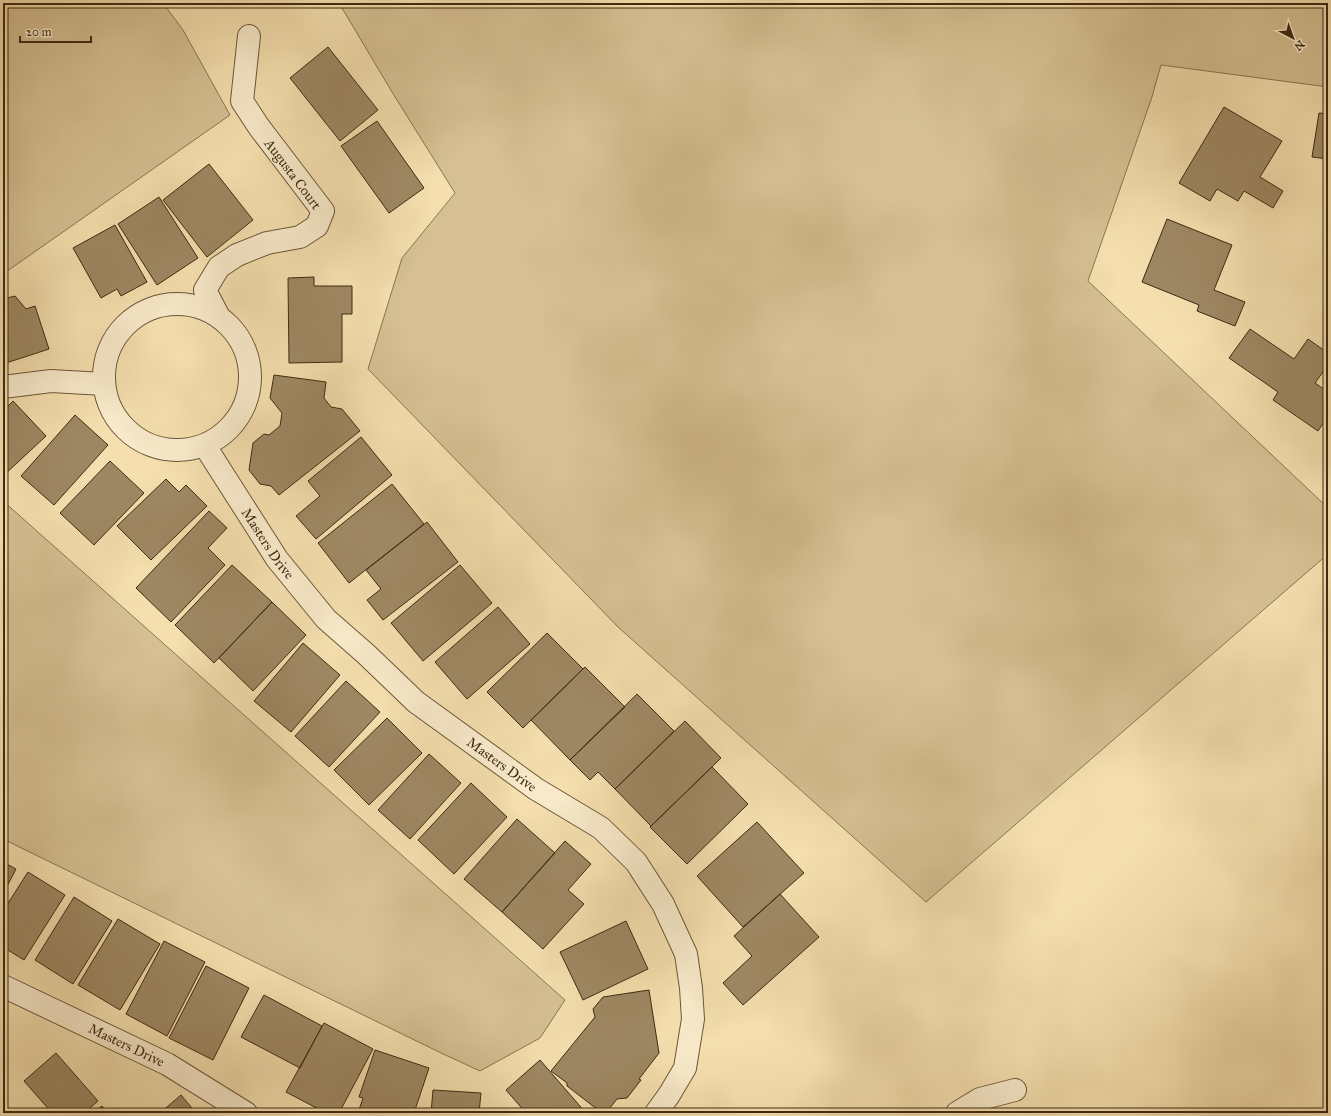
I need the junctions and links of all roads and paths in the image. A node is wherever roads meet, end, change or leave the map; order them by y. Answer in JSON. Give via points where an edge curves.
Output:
{"nodes":[{"id":1,"x":249,"y":36,"type":"dead end"},
{"id":2,"x":218,"y":316,"type":"junction"},
{"id":3,"x":104,"y":384,"type":"junction"},
{"id":4,"x":3,"y":387,"type":"edge"},
{"id":5,"x":205,"y":446,"type":"junction"},
{"id":6,"x":3,"y":986,"type":"edge"},
{"id":7,"x":1015,"y":1090,"type":"dead end"},
{"id":8,"x":246,"y":1113,"type":"edge"},
{"id":9,"x":656,"y":1113,"type":"edge"},
{"id":10,"x":957,"y":1113,"type":"edge"}],
"edges":[{"from":1,"to":2,"type":"street","name":"Augusta Court","via":[[242,101],[258,127],[323,211],[317,226],[300,238],[268,244],[237,255],[219,267],[205,290]]},
{"from":2,"to":3,"type":"street","via":[[196,306],[173,304],[150,309],[130,321],[115,339],[106,361]]},
{"from":2,"to":5,"type":"street","via":[[235,330],[246,350],[251,373],[250,388],[240,416],[224,434]]},
{"from":3,"to":4,"type":"street","via":[[51,381]]},
{"from":3,"to":5,"type":"street","via":[[109,406],[121,426],[139,440],[160,449],[183,451]]},
{"from":5,"to":9,"type":"street","name":"Masters Drive","via":[[278,559],[326,619],[416,702],[536,789],[601,828],[636,862],[663,904],[686,954],[691,988],[693,1019],[685,1068]]},
{"from":6,"to":8,"type":"street","name":"Masters Drive","via":[[167,1064]]},
{"from":7,"to":10,"type":"street","via":[[980,1099]]}]}
